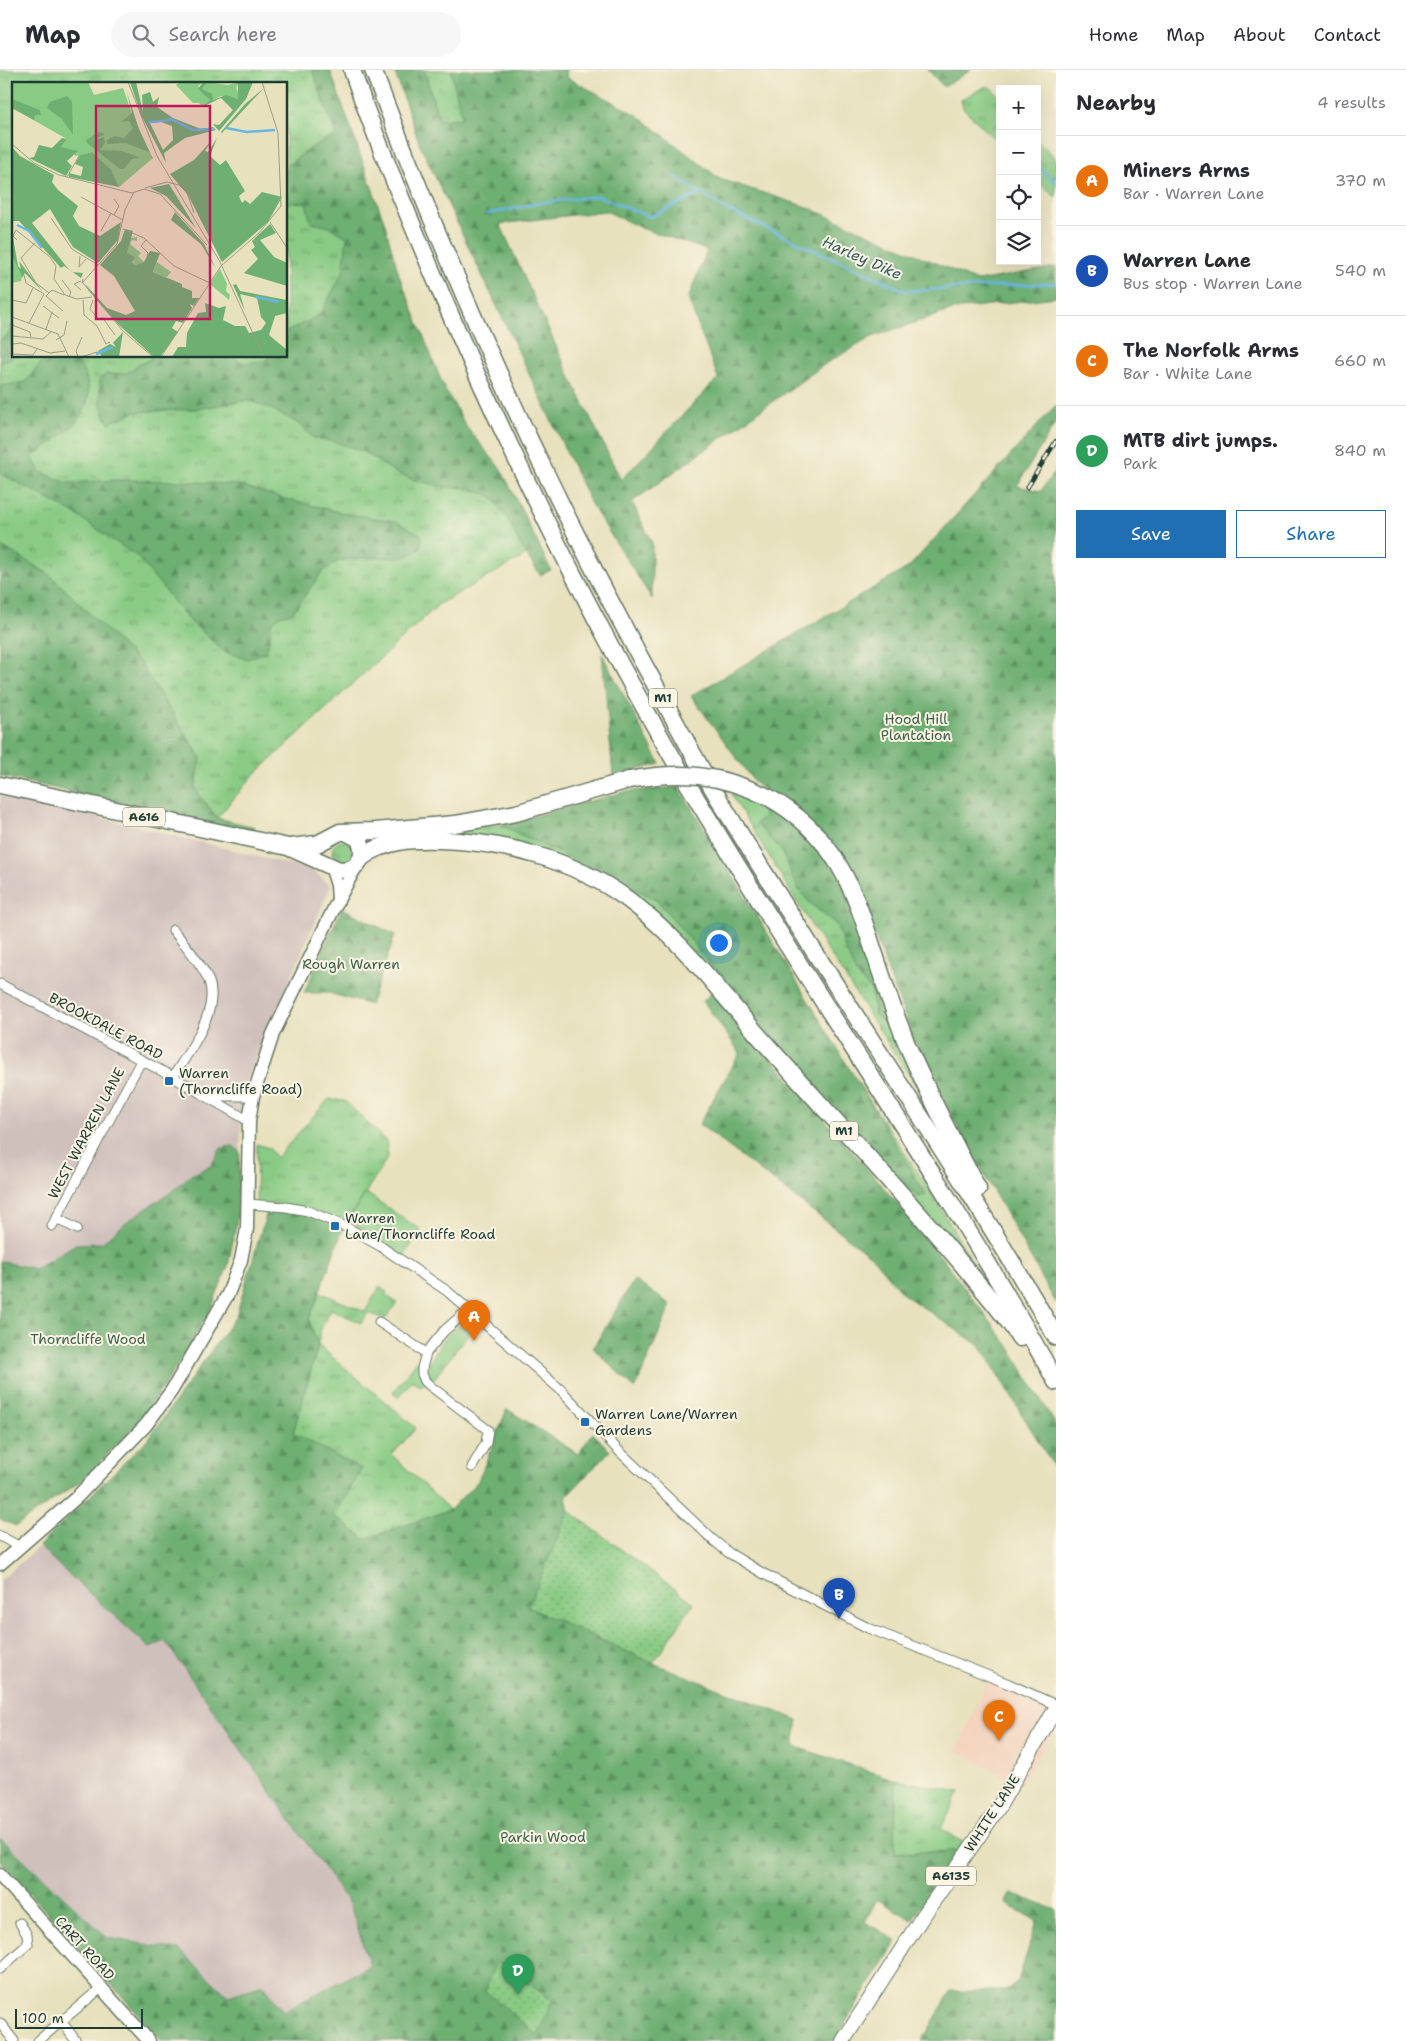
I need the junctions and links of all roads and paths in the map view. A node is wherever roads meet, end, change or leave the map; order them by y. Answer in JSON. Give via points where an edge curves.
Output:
{"nodes":[{"id":1,"x":352,"y":70,"type":"edge"},
{"id":2,"x":373,"y":70,"type":"edge"},
{"id":3,"x":0,"y":785,"type":"edge"},
{"id":4,"x":346,"y":832,"type":"junction"},
{"id":5,"x":328,"y":839,"type":"junction"},
{"id":6,"x":288,"y":847,"type":"junction"},
{"id":7,"x":360,"y":861,"type":"junction"},
{"id":8,"x":330,"y":866,"type":"junction"},
{"id":9,"x":338,"y":900,"type":"junction"},
{"id":10,"x":173,"y":930,"type":"dead end"},
{"id":11,"x":0,"y":984,"type":"edge"},
{"id":12,"x":141,"y":1061,"type":"junction"},
{"id":13,"x":174,"y":1077,"type":"junction"},
{"id":14,"x":199,"y":1092,"type":"junction"},
{"id":15,"x":253,"y":1096,"type":"junction"},
{"id":16,"x":249,"y":1121,"type":"junction"},
{"id":17,"x":248,"y":1204,"type":"junction"},
{"id":18,"x":77,"y":1229,"type":"dead end"},
{"id":19,"x":1027,"y":1287,"type":"junction"},
{"id":20,"x":469,"y":1309,"type":"junction"},
{"id":21,"x":379,"y":1322,"type":"dead end"},
{"id":22,"x":1056,"y":1337,"type":"edge"},
{"id":23,"x":426,"y":1353,"type":"junction"},
{"id":24,"x":1056,"y":1382,"type":"edge"},
{"id":25,"x":1056,"y":1393,"type":"edge"},
{"id":26,"x":472,"y":1467,"type":"dead end"},
{"id":27,"x":0,"y":1536,"type":"edge"},
{"id":28,"x":20,"y":1547,"type":"junction"},
{"id":29,"x":0,"y":1564,"type":"edge"},
{"id":30,"x":1056,"y":1707,"type":"edge"},
{"id":31,"x":0,"y":1875,"type":"edge"},
{"id":32,"x":20,"y":1923,"type":"dead end"},
{"id":33,"x":0,"y":1969,"type":"edge"},
{"id":34,"x":100,"y":1988,"type":"junction"},
{"id":35,"x":61,"y":2021,"type":"junction"},
{"id":36,"x":0,"y":2023,"type":"edge"},
{"id":37,"x":14,"y":2041,"type":"edge"},
{"id":38,"x":38,"y":2041,"type":"edge"},
{"id":39,"x":76,"y":2041,"type":"edge"},
{"id":40,"x":149,"y":2041,"type":"edge"},
{"id":41,"x":843,"y":2041,"type":"edge"}],
"edges":[{"from":1,"to":24,"type":"highway","number":"M1","via":[[403,203],[466,350],[534,497],[611,649],[697,799],[948,1197]]},
{"from":2,"to":19,"type":"highway","number":"M1","via":[[470,312],[538,458],[617,615],[710,783]]},
{"from":3,"to":6,"type":"highway","number":"A616"},
{"from":4,"to":5,"type":"highway","number":"A616"},
{"from":4,"to":7,"type":"highway","via":[[359,839],[363,851]]},
{"from":4,"to":19,"type":"highway","number":"M1","bridge":true,"via":[[375,832],[484,819],[516,813],[629,780],[661,775],[693,775],[734,783],[783,805],[822,842],[846,875],[888,993],[927,1088]]},
{"from":5,"to":6,"type":"highway","number":"A616","via":[[310,846]]},
{"from":5,"to":8,"type":"highway","via":[[324,852]]},
{"from":6,"to":8,"type":"highway","number":"A616"},
{"from":7,"to":8,"type":"highway","number":"A616","via":[[351,869]]},
{"from":7,"to":9,"type":"street"},
{"from":7,"to":25,"type":"highway","number":"M1","via":[[377,847],[404,841],[451,840],[494,845],[568,866],[628,899],[680,945],[929,1225],[1012,1326]]},
{"from":8,"to":9,"type":"street"},
{"from":9,"to":15,"type":"street","via":[[273,1034]]},
{"from":10,"to":13,"type":"street","via":[[208,977],[212,998],[211,1008]]},
{"from":11,"to":12,"type":"street","name":"BROOKDALE ROAD"},
{"from":12,"to":13,"type":"street","name":"BROOKDALE ROAD"},
{"from":12,"to":18,"type":"street","name":"WEST WARREN LANE","via":[[54,1222]]},
{"from":13,"to":14,"type":"street","name":"BROOKDALE ROAD"},
{"from":14,"to":15,"type":"street","name":"BROOKDALE ROAD"},
{"from":14,"to":16,"type":"street","name":"BROOKDALE ROAD"},
{"from":15,"to":16,"type":"street"},
{"from":16,"to":17,"type":"street"},
{"from":17,"to":20,"type":"street","via":[[308,1211],[344,1226],[380,1246]]},
{"from":17,"to":28,"type":"street","via":[[241,1260],[228,1294],[172,1390],[130,1444],[78,1498]]},
{"from":19,"to":22,"type":"highway","number":"M1"},
{"from":20,"to":23,"type":"street","via":[[444,1331]]},
{"from":20,"to":30,"type":"street","via":[[562,1391],[618,1450],[729,1553],[868,1628],[1009,1684]]},
{"from":21,"to":23,"type":"street"},
{"from":23,"to":26,"type":"street","via":[[422,1368],[425,1381],[488,1430],[486,1443]]},
{"from":27,"to":28,"type":"street"},
{"from":28,"to":29,"type":"street"},
{"from":30,"to":41,"type":"main road","name":"WHITE LANE","number":"A6135","via":[[997,1810],[921,1919]]},
{"from":31,"to":34,"type":"street","name":"CART ROAD"},
{"from":32,"to":33,"type":"street","via":[[28,1944]]},
{"from":34,"to":35,"type":"street"},
{"from":34,"to":40,"type":"street","name":"CART ROAD"},
{"from":35,"to":38,"type":"street"},
{"from":35,"to":39,"type":"street"},
{"from":36,"to":37,"type":"street"}]}
